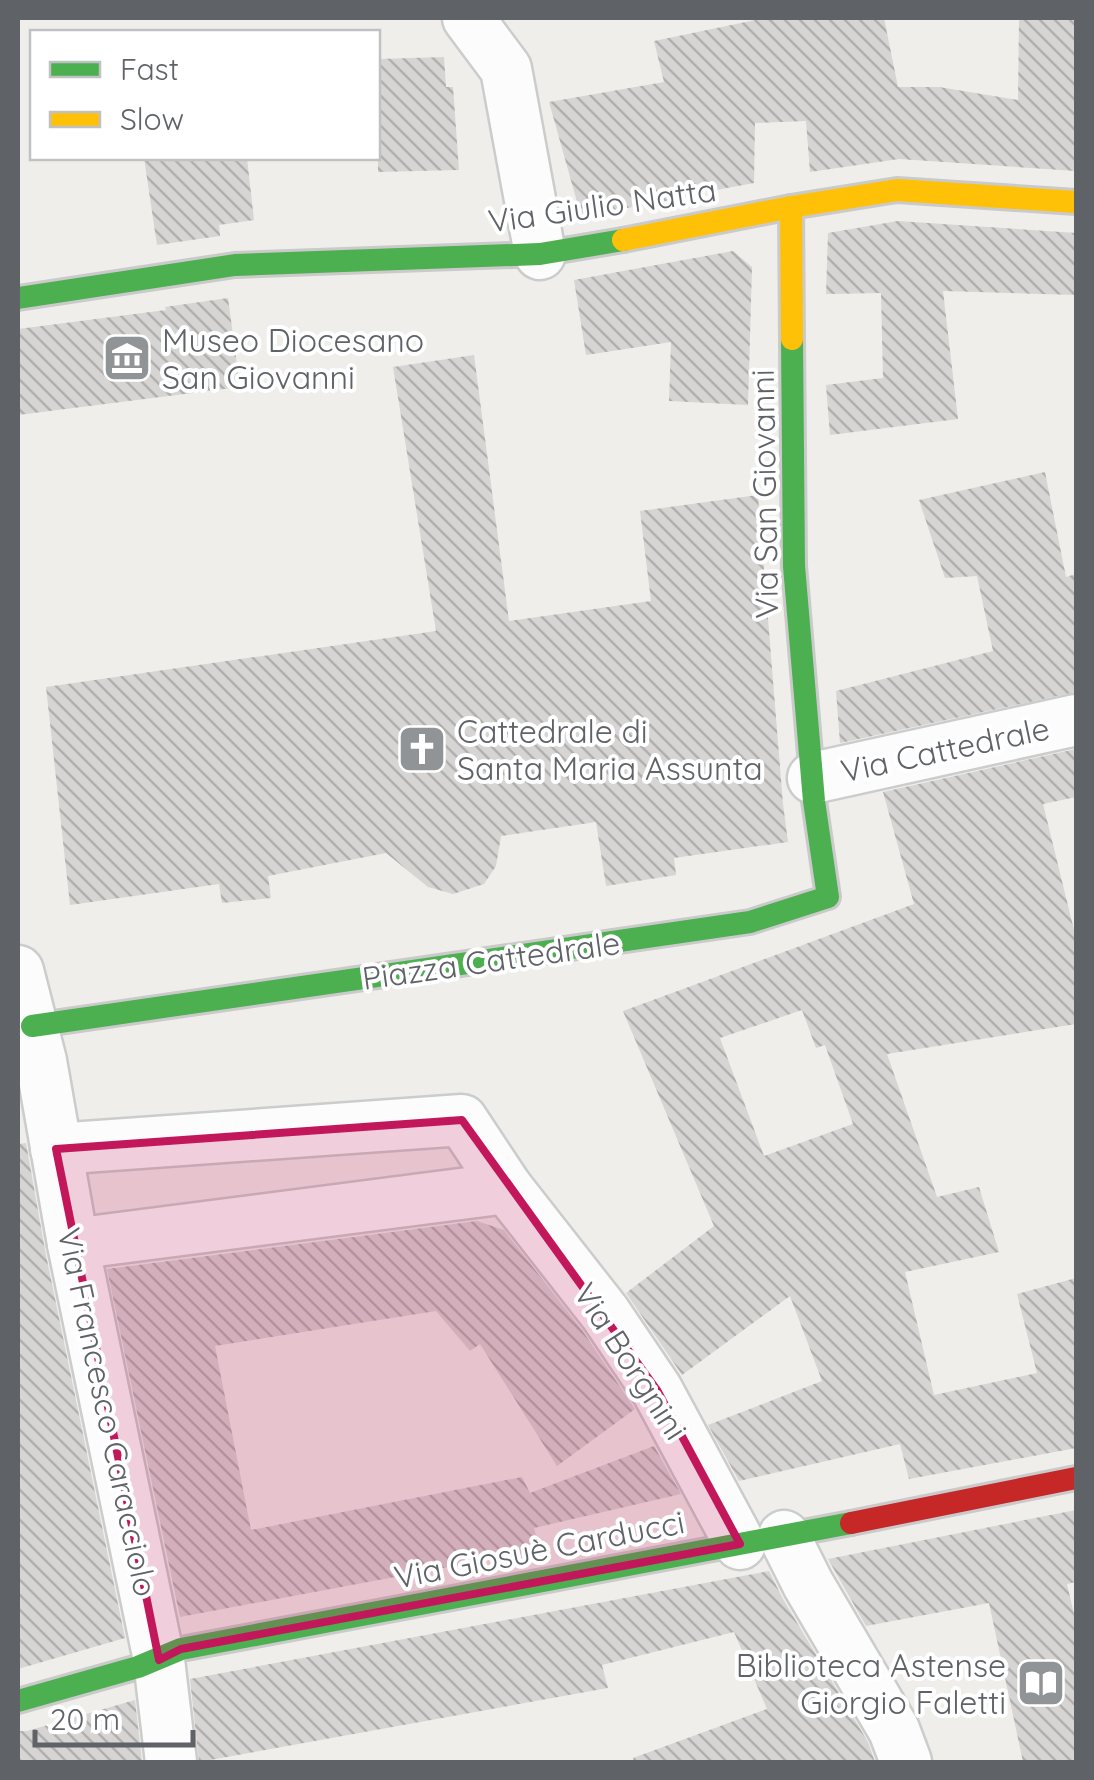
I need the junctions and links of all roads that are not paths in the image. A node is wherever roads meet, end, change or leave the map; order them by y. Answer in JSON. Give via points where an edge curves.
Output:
{"nodes":[{"id":1,"x":468,"y":18,"type":"edge"},
{"id":2,"x":1076,"y":202,"type":"edge"},
{"id":3,"x":792,"y":207,"type":"junction"},
{"id":4,"x":540,"y":254,"type":"junction"},
{"id":5,"x":18,"y":298,"type":"edge"},
{"id":6,"x":1076,"y":720,"type":"edge"},
{"id":7,"x":812,"y":778,"type":"junction"},
{"id":8,"x":18,"y":971,"type":"edge"},
{"id":9,"x":30,"y":1049,"type":"edge"},
{"id":10,"x":56,"y":1149,"type":"junction"},
{"id":11,"x":508,"y":1188,"type":"junction"},
{"id":12,"x":73,"y":1244,"type":"junction"},
{"id":13,"x":1076,"y":1478,"type":"edge"},
{"id":14,"x":762,"y":1540,"type":"junction"},
{"id":15,"x":159,"y":1660,"type":"junction"},
{"id":16,"x":18,"y":1701,"type":"edge"},
{"id":17,"x":171,"y":1762,"type":"edge"},
{"id":18,"x":906,"y":1762,"type":"edge"}],
"edges":[{"from":1,"to":4,"type":"street","via":[[506,69]]},
{"from":2,"to":3,"type":"street","name":"Via Giulio Natta","via":[[897,190]]},
{"from":3,"to":4,"type":"street","name":"Via Giulio Natta"},
{"from":3,"to":7,"type":"street","name":"Via San Giovanni","via":[[794,566]]},
{"from":4,"to":5,"type":"street","name":"Via Giulio Natta","via":[[235,265]]},
{"from":6,"to":7,"type":"street","name":"Via Cattedrale"},
{"from":7,"to":9,"type":"street","name":"Piazza Cattedrale","via":[[828,897],[750,922]]},
{"from":8,"to":9,"type":"street"},
{"from":9,"to":10,"type":"street","name":"Via Francesco Caracciolo"},
{"from":10,"to":11,"type":"street","via":[[462,1120]]},
{"from":10,"to":12,"type":"street","name":"Via Francesco Caracciolo"},
{"from":11,"to":12,"type":"street"},
{"from":11,"to":14,"type":"street","name":"Via Borgnini","via":[[605,1313]]},
{"from":12,"to":15,"type":"street","name":"Via Francesco Caracciolo"},
{"from":13,"to":14,"type":"street","name":"Via Giosuè Carducci"},
{"from":14,"to":15,"type":"street","name":"Via Giosuè Carducci","via":[[181,1649]]},
{"from":14,"to":18,"type":"street","name":"Via Borgnini","via":[[808,1584]]},
{"from":15,"to":16,"type":"street","name":"Via Giosuè Carducci"},
{"from":15,"to":17,"type":"street","name":"Via Francesco Caracciolo"}]}
